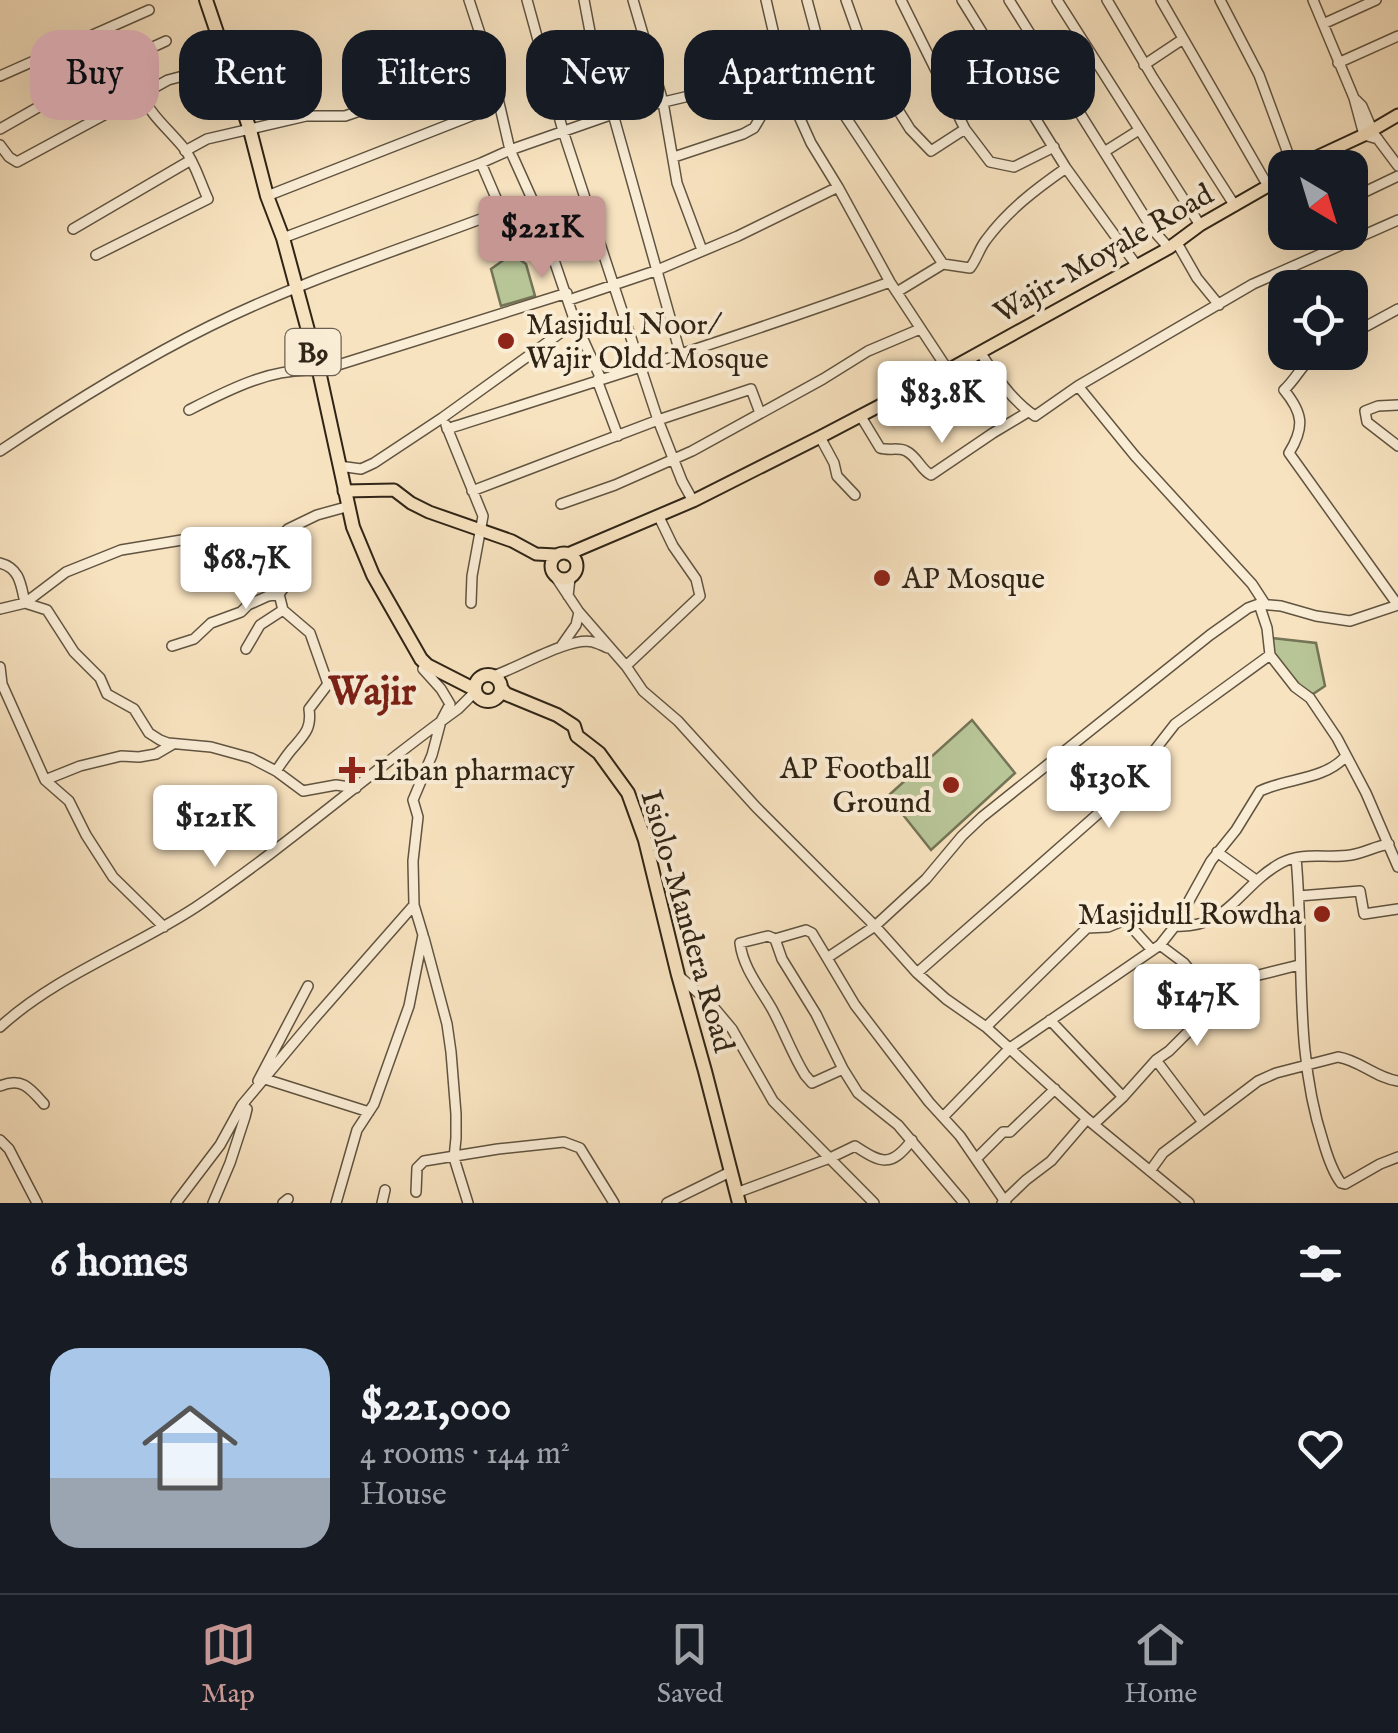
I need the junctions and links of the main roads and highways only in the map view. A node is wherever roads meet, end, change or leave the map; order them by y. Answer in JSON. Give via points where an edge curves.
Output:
{"nodes":[{"id":1,"x":206,"y":0,"type":"edge"},
{"id":2,"x":1398,"y":114,"type":"edge"},
{"id":3,"x":1335,"y":150,"type":"edge"},
{"id":4,"x":1268,"y":186,"type":"edge"},
{"id":5,"x":344,"y":491,"type":"junction"},
{"id":6,"x":375,"y":492,"type":"junction"},
{"id":7,"x":346,"y":506,"type":"junction"},
{"id":8,"x":594,"y":544,"type":"junction"},
{"id":9,"x":536,"y":554,"type":"junction"},
{"id":10,"x":562,"y":554,"type":"junction"},
{"id":11,"x":553,"y":573,"type":"junction"},
{"id":12,"x":573,"y":574,"type":"junction"},
{"id":13,"x":737,"y":1198,"type":"edge"}],
"edges":[{"from":1,"to":5,"type":"highway","number":"B9","via":[[283,238]]},
{"from":2,"to":3,"type":"main road","via":[[1372,135]]},
{"from":4,"to":8,"type":"main road","name":"Wajir-Moyale Road","via":[[948,370],[694,501]]},
{"from":5,"to":6,"type":"main road"},
{"from":5,"to":7,"type":"highway","number":"B9"},
{"from":6,"to":7,"type":"main road"},
{"from":6,"to":9,"type":"main road","via":[[394,490],[429,512]]},
{"from":7,"to":13,"type":"highway","name":"Isiolo-Mandera Road","number":"B9","via":[[373,575],[427,665],[557,715],[599,753],[628,793]]},
{"from":8,"to":10,"type":"main road","name":"Wajir-Moyale Road"},
{"from":8,"to":12,"type":"main road"},
{"from":9,"to":10,"type":"main road"},
{"from":9,"to":11,"type":"main road"},
{"from":10,"to":11,"type":"main road","via":[[550,564]]},
{"from":10,"to":12,"type":"main road","via":[[576,560]]},
{"from":11,"to":12,"type":"main road","via":[[559,579]]}]}
